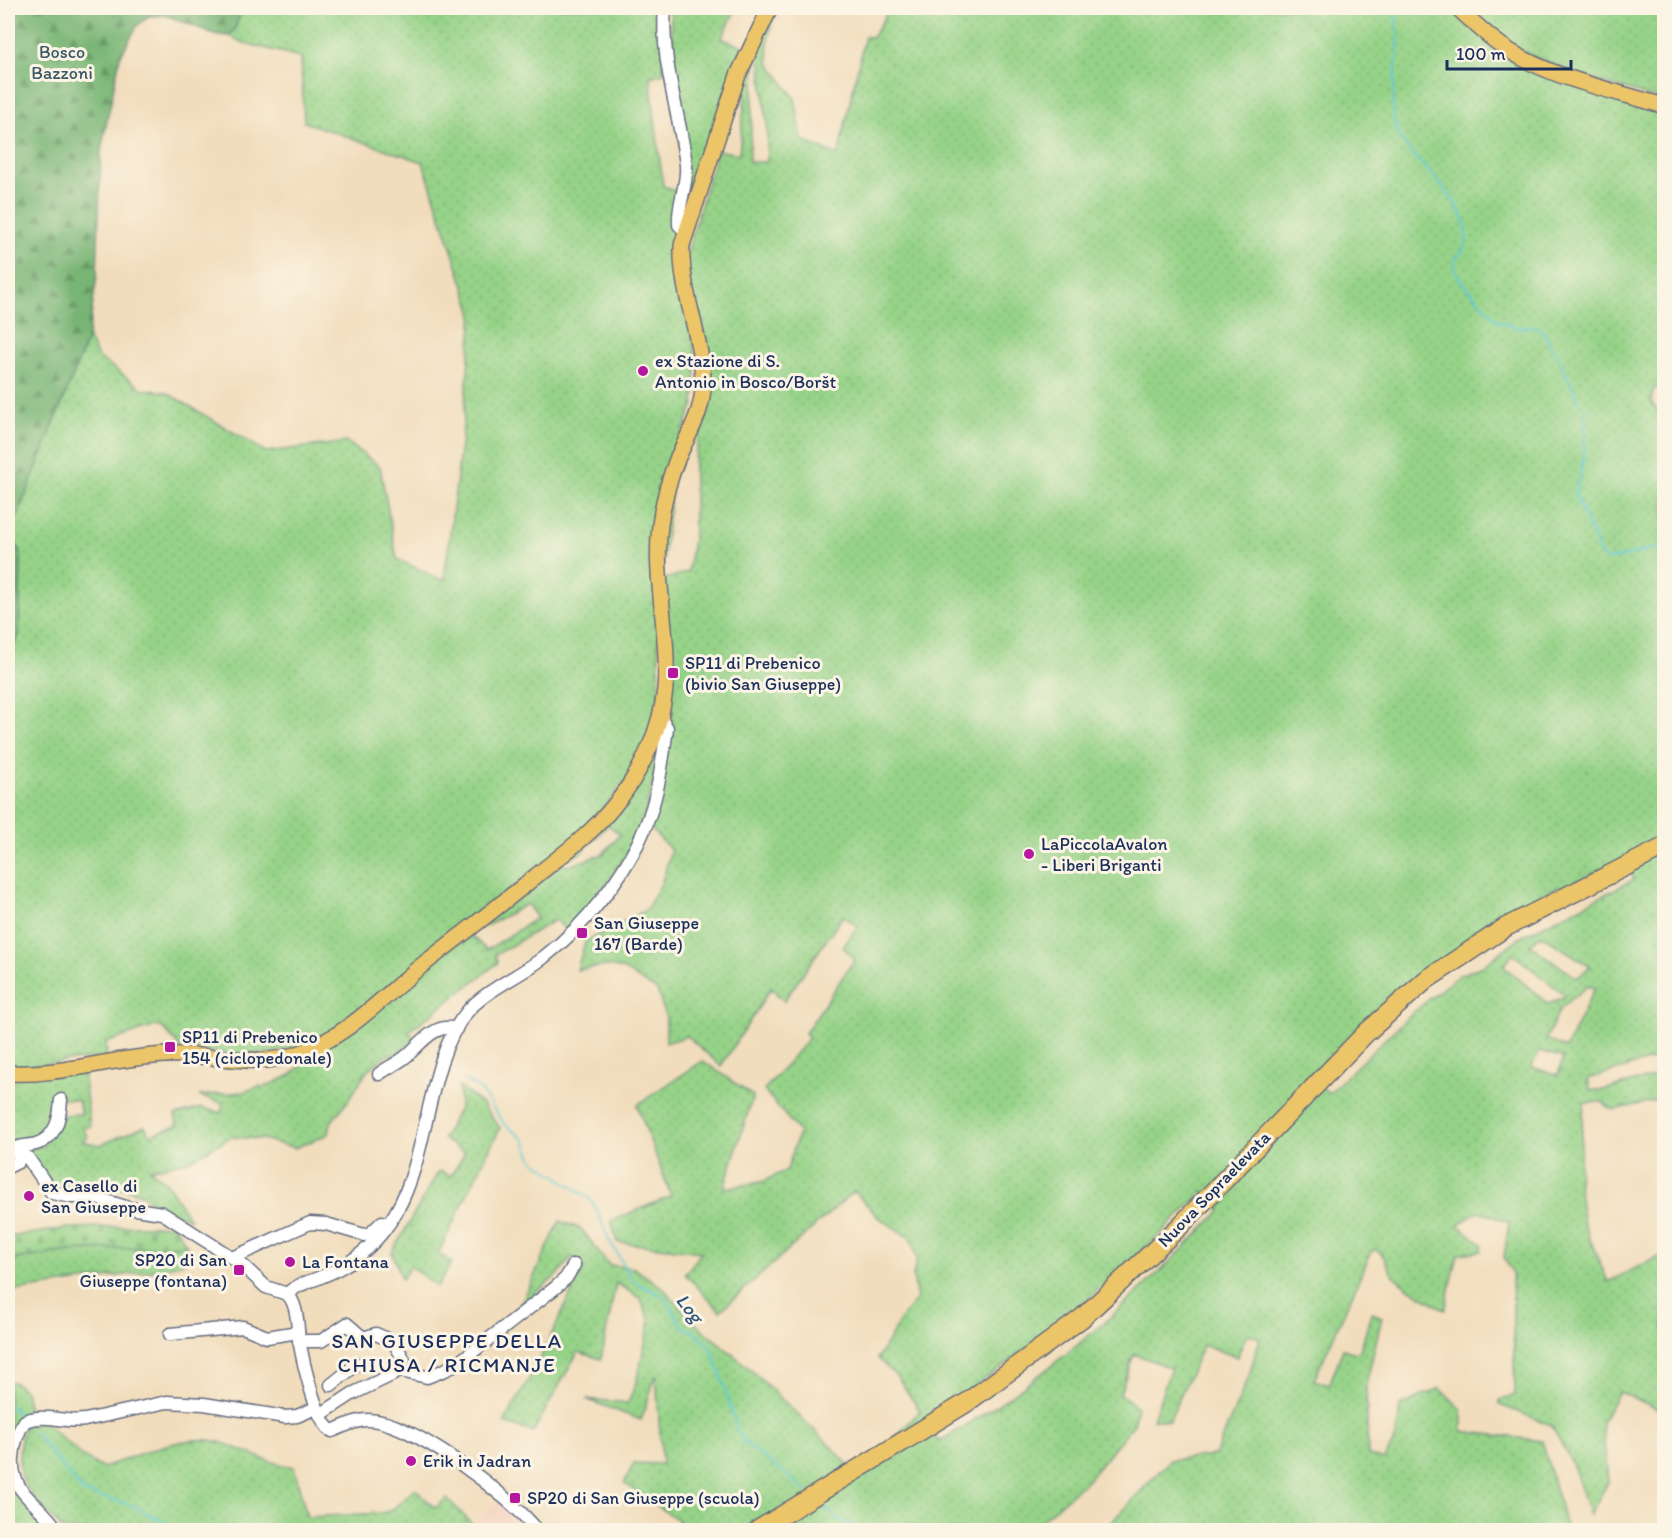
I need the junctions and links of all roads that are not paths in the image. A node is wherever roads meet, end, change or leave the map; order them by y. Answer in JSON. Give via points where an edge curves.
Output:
{"nodes":[{"id":1,"x":665,"y":8,"type":"edge"},
{"id":2,"x":770,"y":8,"type":"edge"},
{"id":3,"x":1458,"y":8,"type":"edge"},
{"id":4,"x":1665,"y":106,"type":"edge"},
{"id":5,"x":685,"y":231,"type":"junction"},
{"id":6,"x":660,"y":716,"type":"junction"},
{"id":7,"x":1665,"y":847,"type":"edge"},
{"id":8,"x":1665,"y":859,"type":"edge"},
{"id":9,"x":1628,"y":869,"type":"junction"},
{"id":10,"x":456,"y":1029,"type":"junction"},
{"id":11,"x":8,"y":1072,"type":"edge"},
{"id":12,"x":379,"y":1074,"type":"dead end"},
{"id":13,"x":61,"y":1100,"type":"dead end"},
{"id":14,"x":432,"y":1101,"type":"junction"},
{"id":15,"x":417,"y":1127,"type":"dead end"},
{"id":16,"x":13,"y":1150,"type":"edge"},
{"id":17,"x":8,"y":1167,"type":"edge"},
{"id":18,"x":401,"y":1203,"type":"junction"},
{"id":19,"x":232,"y":1258,"type":"junction"},
{"id":20,"x":574,"y":1265,"type":"dead end"},
{"id":21,"x":286,"y":1294,"type":"junction"},
{"id":22,"x":170,"y":1334,"type":"dead end"},
{"id":23,"x":299,"y":1337,"type":"junction"},
{"id":24,"x":400,"y":1371,"type":"junction"},
{"id":25,"x":330,"y":1385,"type":"dead end"},
{"id":26,"x":362,"y":1388,"type":"junction"},
{"id":27,"x":318,"y":1412,"type":"junction"},
{"id":28,"x":933,"y":1431,"type":"junction"},
{"id":29,"x":760,"y":1529,"type":"edge"},
{"id":30,"x":57,"y":1530,"type":"edge"},
{"id":31,"x":537,"y":1530,"type":"edge"},
{"id":32,"x":780,"y":1530,"type":"edge"}],
"edges":[{"from":1,"to":5,"type":"street","via":[[670,82],[686,164],[678,217]]},
{"from":2,"to":5,"type":"main road","via":[[738,75]]},
{"from":3,"to":4,"type":"main road","via":[[1485,33],[1530,61],[1571,78]]},
{"from":5,"to":6,"type":"main road","via":[[682,269],[703,386],[700,409],[669,479],[660,527],[658,554],[668,669]]},
{"from":6,"to":10,"type":"street","via":[[667,728],[649,818],[622,868],[569,938],[479,1000]]},
{"from":6,"to":11,"type":"main road","via":[[637,774],[586,837],[332,1039],[298,1054],[264,1060],[165,1055],[61,1070]]},
{"from":7,"to":9,"type":"highway","name":"Nuova Sopraelevata"},
{"from":8,"to":9,"type":"highway","name":"Nuova Sopraelevata"},
{"from":9,"to":28,"type":"highway","name":"Nuova Sopraelevata","via":[[1452,974],[1399,1016],[1320,1085],[1148,1272],[1089,1325],[1022,1377]]},
{"from":10,"to":12,"type":"street","via":[[443,1028],[432,1033]]},
{"from":10,"to":14,"type":"street"},
{"from":13,"to":16,"type":"street","via":[[59,1119],[52,1133],[40,1143]]},
{"from":14,"to":15,"type":"street","via":[[426,1104]]},
{"from":14,"to":18,"type":"street","via":[[416,1166]]},
{"from":16,"to":17,"type":"street","via":[[18,1162]]},
{"from":16,"to":19,"type":"street","via":[[35,1166],[52,1193],[99,1198],[162,1213]]},
{"from":18,"to":19,"type":"street","via":[[370,1234],[310,1223]]},
{"from":18,"to":21,"type":"street","via":[[374,1243],[357,1259]]},
{"from":19,"to":21,"type":"street","via":[[266,1287]]},
{"from":20,"to":24,"type":"street","via":[[555,1288],[454,1365],[427,1377]]},
{"from":21,"to":23,"type":"street","via":[[295,1309]]},
{"from":22,"to":23,"type":"street","via":[[243,1327],[267,1337]]},
{"from":23,"to":24,"type":"street","via":[[325,1340],[346,1324],[363,1338],[376,1334],[394,1342],[404,1360]]},
{"from":23,"to":27,"type":"street"},
{"from":24,"to":26,"type":"street"},
{"from":25,"to":26,"type":"street","via":[[353,1368]]},
{"from":26,"to":27,"type":"street"},
{"from":27,"to":30,"type":"street","via":[[285,1417],[167,1402],[73,1422],[49,1417],[25,1421],[15,1441],[12,1474],[16,1485]]},
{"from":27,"to":31,"type":"street","via":[[332,1431],[368,1419],[417,1437],[493,1488]]},
{"from":28,"to":29,"type":"highway","name":"Nuova Sopraelevata"},
{"from":28,"to":32,"type":"highway","name":"Nuova Sopraelevata"}]}
